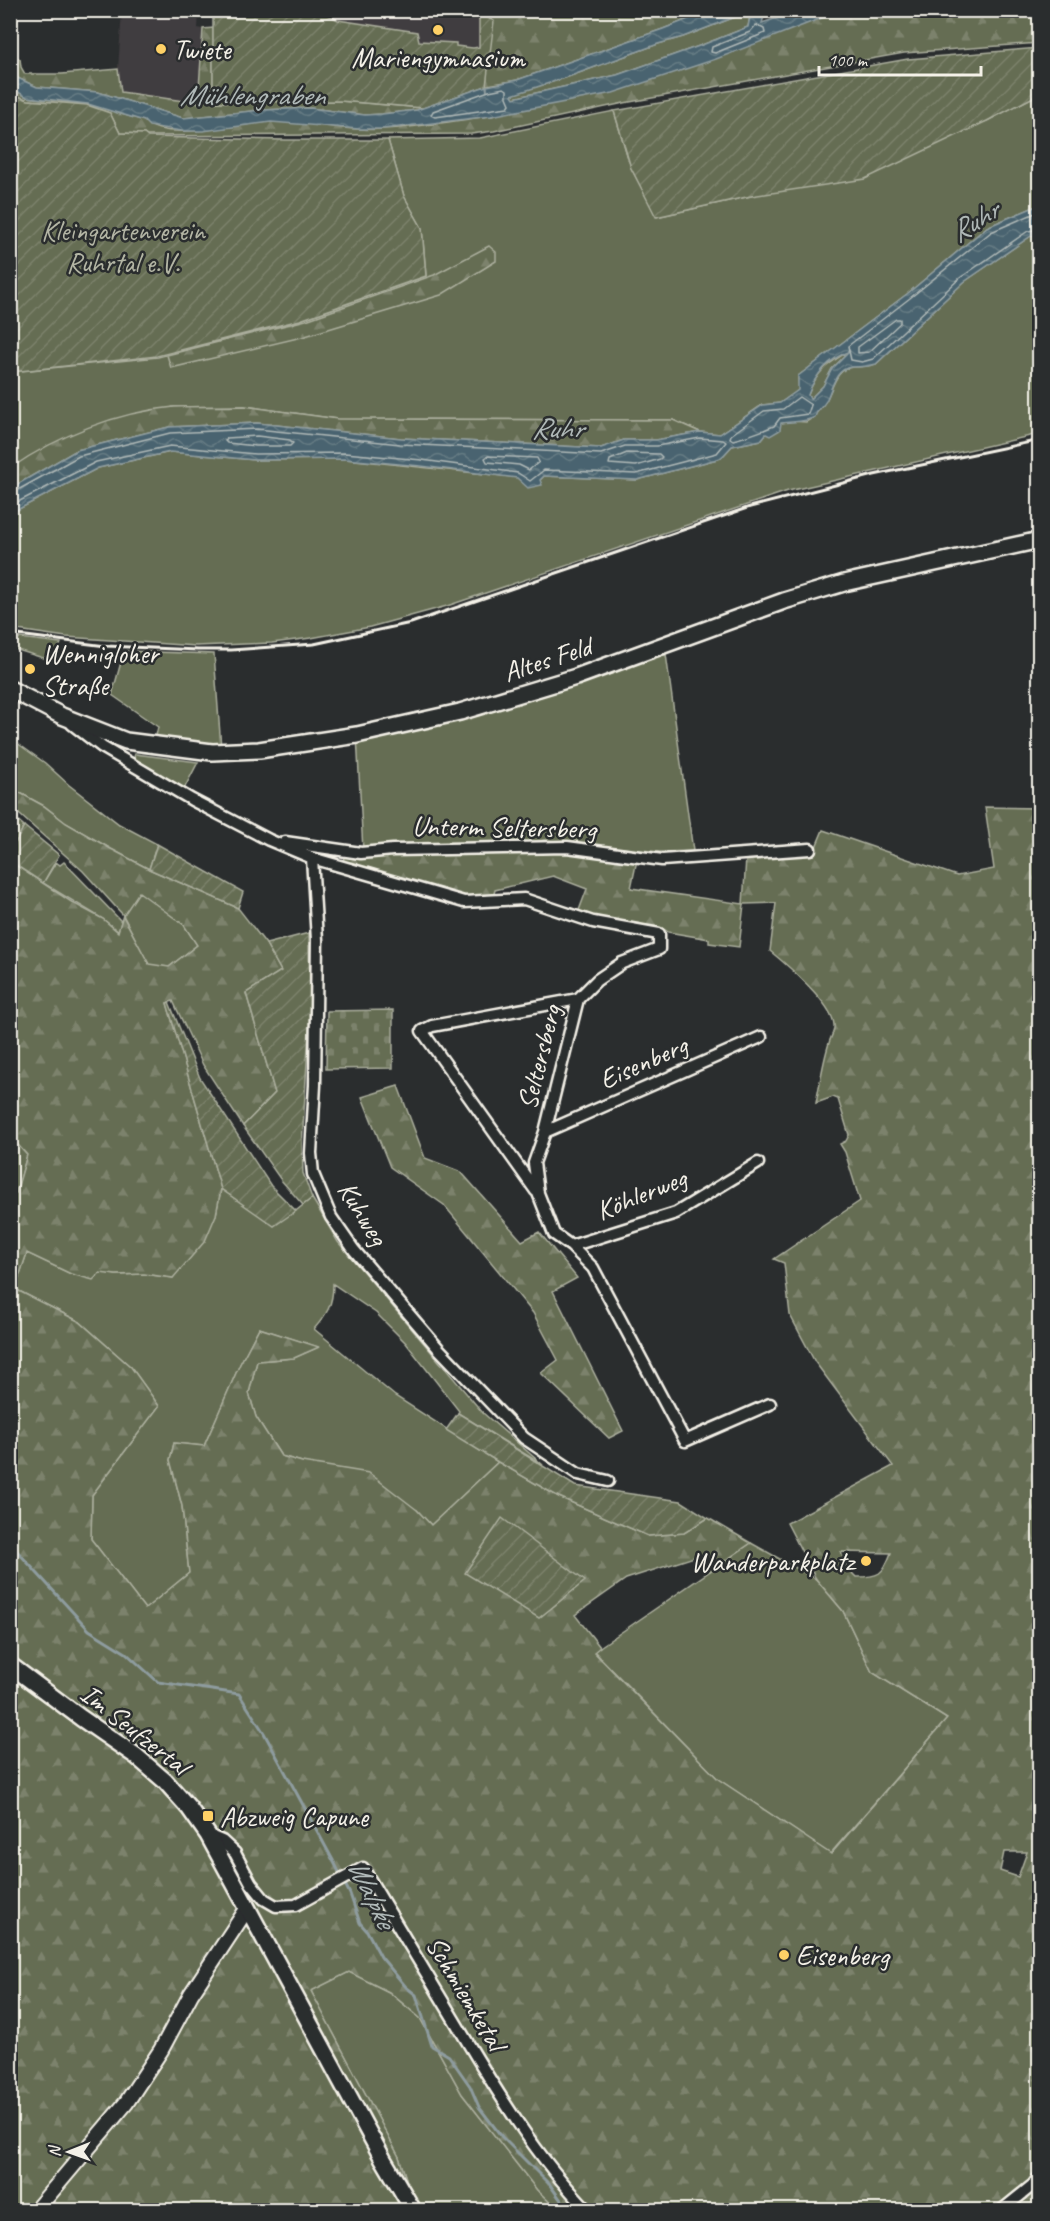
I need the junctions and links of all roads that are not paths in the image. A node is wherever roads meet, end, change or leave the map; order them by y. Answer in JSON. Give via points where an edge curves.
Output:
{"nodes":[{"id":1,"x":1040,"y":540,"type":"edge"},
{"id":2,"x":10,"y":689,"type":"edge"},
{"id":3,"x":62,"y":716,"type":"junction"},
{"id":4,"x":126,"y":741,"type":"junction"},
{"id":5,"x":120,"y":758,"type":"junction"},
{"id":6,"x":269,"y":840,"type":"junction"},
{"id":7,"x":810,"y":849,"type":"dead end"},
{"id":8,"x":312,"y":858,"type":"junction"},
{"id":9,"x":578,"y":999,"type":"junction"},
{"id":10,"x":761,"y":1036,"type":"dead end"},
{"id":11,"x":545,"y":1131,"type":"junction"},
{"id":12,"x":758,"y":1163,"type":"dead end"},
{"id":13,"x":538,"y":1193,"type":"junction"},
{"id":14,"x":571,"y":1246,"type":"junction"},
{"id":15,"x":770,"y":1404,"type":"dead end"},
{"id":16,"x":608,"y":1481,"type":"dead end"},
{"id":17,"x":10,"y":1665,"type":"edge"},
{"id":18,"x":208,"y":1835,"type":"junction"},
{"id":19,"x":1040,"y":1853,"type":"edge"},
{"id":20,"x":1040,"y":1864,"type":"edge"},
{"id":21,"x":247,"y":1910,"type":"junction"},
{"id":22,"x":1040,"y":2176,"type":"edge"},
{"id":23,"x":36,"y":2211,"type":"edge"},
{"id":24,"x":413,"y":2211,"type":"edge"},
{"id":25,"x":588,"y":2211,"type":"edge"},
{"id":26,"x":1002,"y":2211,"type":"edge"}],
"edges":[{"from":1,"to":4,"type":"main road","name":"Altes Feld","via":[[844,583],[576,677],[460,712],[357,735],[212,753]]},
{"from":2,"to":3,"type":"main road"},
{"from":3,"to":4,"type":"main road","name":"Altes Feld"},
{"from":3,"to":5,"type":"street"},
{"from":4,"to":5,"type":"street"},
{"from":5,"to":6,"type":"street"},
{"from":6,"to":7,"type":"street","name":"Unterm Seltersberg","via":[[349,852],[567,847],[662,860]]},
{"from":6,"to":8,"type":"street"},
{"from":8,"to":9,"type":"street","name":"Seltersberg","via":[[464,902],[524,899],[593,922],[658,934],[659,949],[622,963]]},
{"from":8,"to":16,"type":"street","name":"Kuhweg","via":[[317,940],[310,1153],[313,1174],[331,1217],[354,1250],[438,1348],[524,1438],[578,1474]]},
{"from":9,"to":11,"type":"street","name":"Seltersberg"},
{"from":9,"to":13,"type":"street","via":[[422,1031]]},
{"from":10,"to":11,"type":"street","name":"Eisenberg"},
{"from":11,"to":13,"type":"street","name":"Seltersberg","via":[[534,1163]]},
{"from":12,"to":14,"type":"street","name":"Köhlerweg","via":[[676,1213]]},
{"from":13,"to":14,"type":"street","name":"Seltersberg","via":[[554,1234]]},
{"from":14,"to":15,"type":"street","name":"Seltersberg","via":[[593,1268],[685,1441]]},
{"from":17,"to":18,"type":"main road","name":"Im Seufzertal","via":[[136,1756],[165,1781]]},
{"from":18,"to":21,"type":"main road","name":"Im Seufzertal"},
{"from":18,"to":25,"type":"street","name":"Schmiemketal","via":[[235,1853],[251,1883],[276,1906],[296,1905],[363,1868],[517,2121],[545,2162]]},
{"from":19,"to":20,"type":"street"},
{"from":21,"to":23,"type":"street","via":[[126,2103]]},
{"from":21,"to":24,"type":"main road","name":"Im Seufzertal"},
{"from":22,"to":26,"type":"street"}]}
